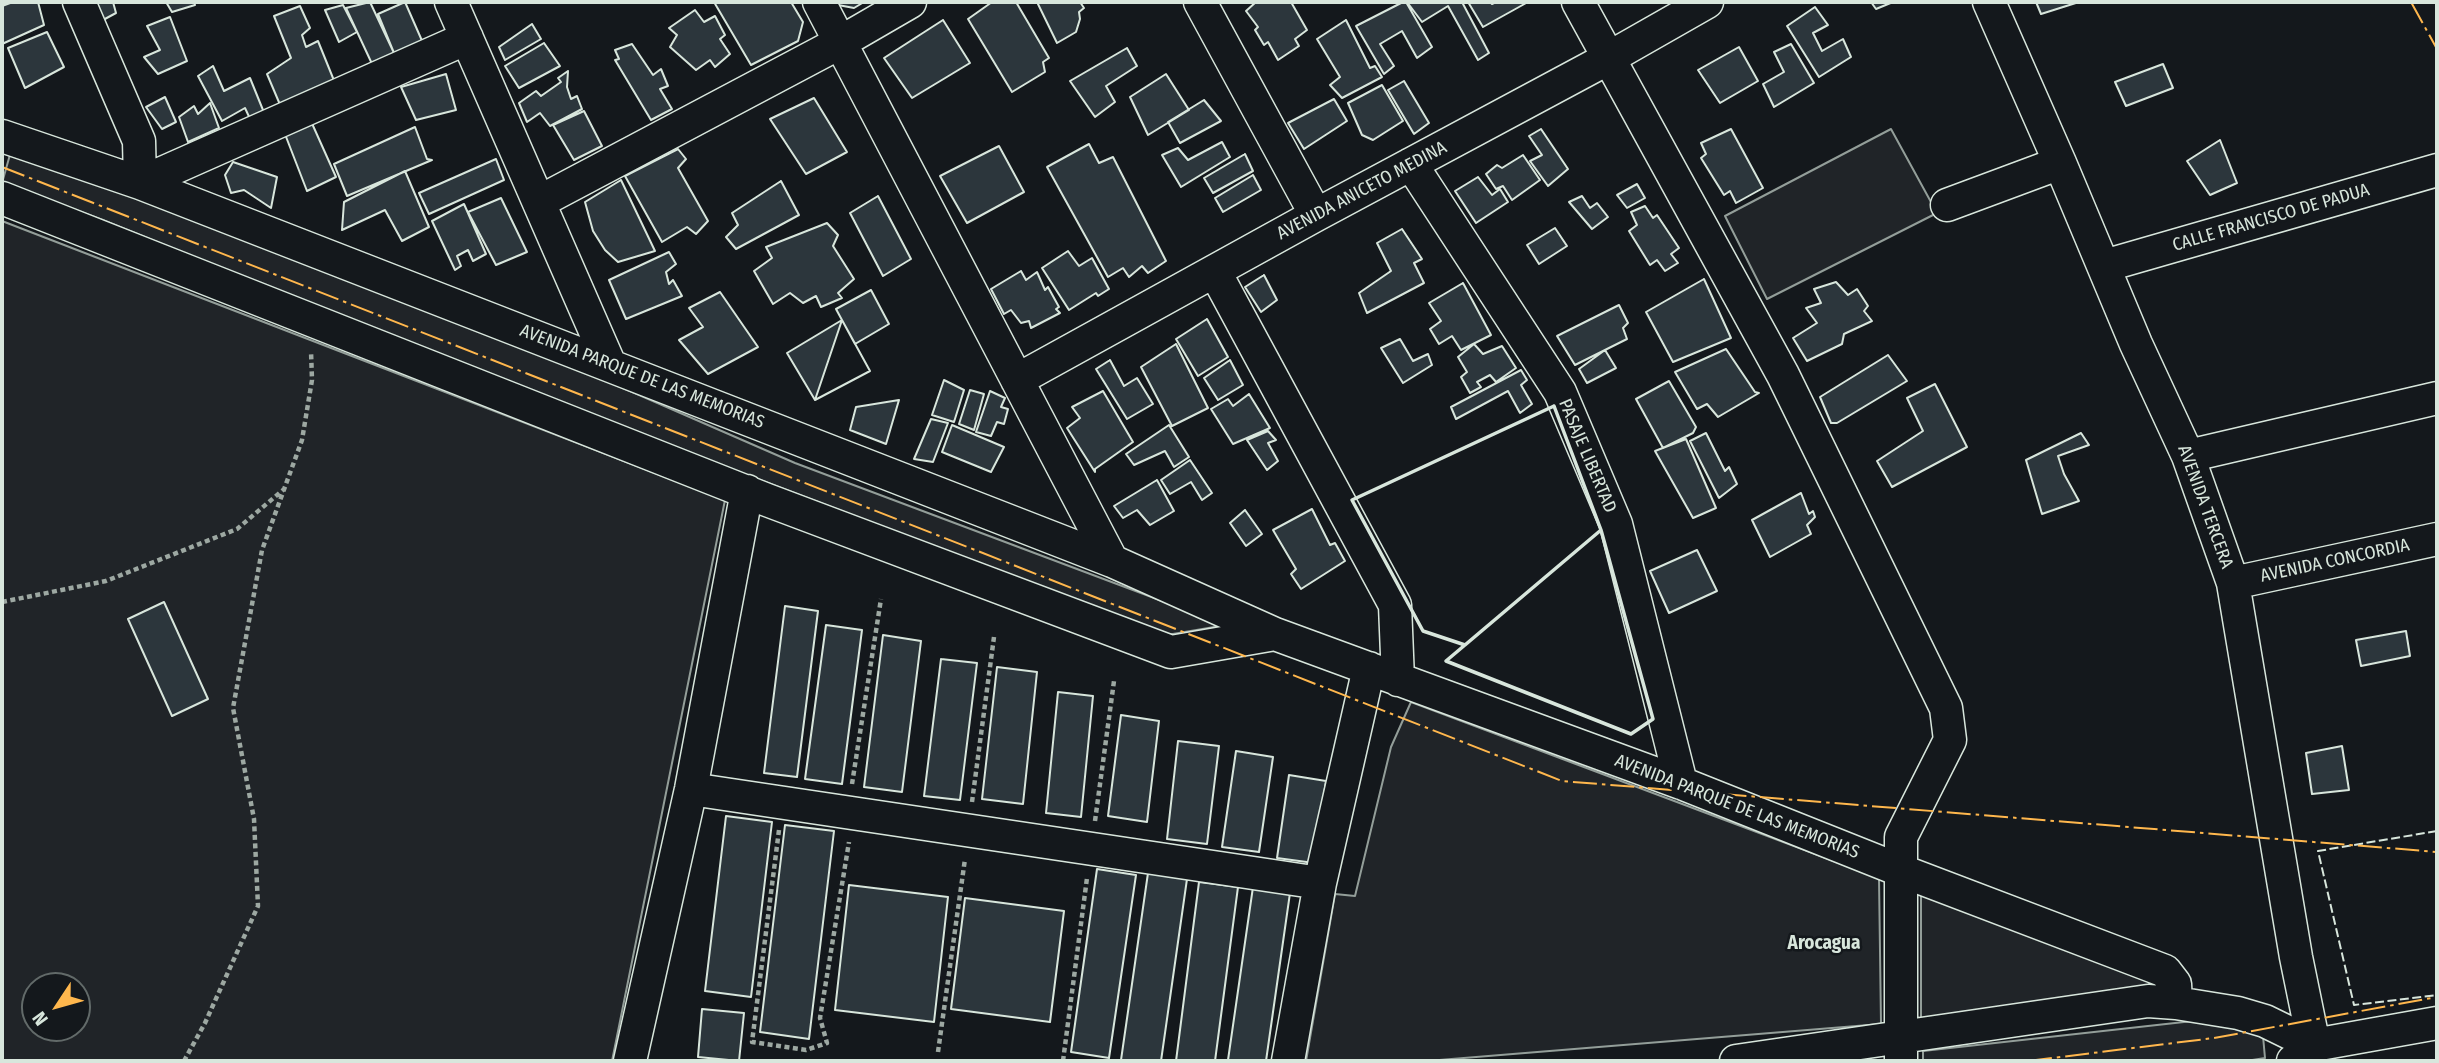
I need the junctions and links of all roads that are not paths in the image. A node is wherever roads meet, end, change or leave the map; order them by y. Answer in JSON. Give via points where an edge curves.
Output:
{"nodes":[{"id":1,"x":79,"y":2,"type":"edge"},
{"id":2,"x":451,"y":2,"type":"edge"},
{"id":3,"x":819,"y":2,"type":"edge"},
{"id":4,"x":910,"y":2,"type":"edge"},
{"id":5,"x":1200,"y":2,"type":"edge"},
{"id":6,"x":1578,"y":2,"type":"edge"},
{"id":7,"x":1707,"y":2,"type":"edge"},
{"id":8,"x":1989,"y":2,"type":"edge"},
{"id":9,"x":467,"y":38,"type":"junction"},
{"id":10,"x":841,"y":42,"type":"junction"},
{"id":11,"x":1608,"y":59,"type":"junction"},
{"id":12,"x":2,"y":136,"type":"edge"},
{"id":13,"x":2060,"y":163,"type":"junction"},
{"id":14,"x":1412,"y":164,"type":"junction"},
{"id":15,"x":2437,"y":170,"type":"edge"},
{"id":16,"x":140,"y":183,"type":"junction"},
{"id":17,"x":2,"y":198,"type":"edge"},
{"id":18,"x":539,"y":202,"type":"junction"},
{"id":19,"x":1947,"y":205,"type":"dead end"},
{"id":20,"x":1315,"y":215,"type":"junction"},
{"id":21,"x":2104,"y":266,"type":"junction"},
{"id":22,"x":1215,"y":272,"type":"junction"},
{"id":23,"x":610,"y":365,"type":"junction"},
{"id":24,"x":1017,"y":380,"type":"junction"},
{"id":25,"x":2437,"y":398,"type":"edge"},
{"id":26,"x":2188,"y":456,"type":"junction"},
{"id":27,"x":747,"y":491,"type":"junction"},
{"id":28,"x":2437,"y":539,"type":"edge"},
{"id":29,"x":1112,"y":561,"type":"junction"},
{"id":30,"x":2233,"y":583,"type":"junction"},
{"id":31,"x":1275,"y":634,"type":"junction"},
{"id":32,"x":1369,"y":668,"type":"junction"},
{"id":33,"x":1398,"y":680,"type":"junction"},
{"id":34,"x":1681,"y":783,"type":"junction"},
{"id":35,"x":691,"y":789,"type":"junction"},
{"id":36,"x":1902,"y":871,"type":"junction"},
{"id":37,"x":1320,"y":883,"type":"junction"},
{"id":38,"x":2176,"y":1003,"type":"junction"},
{"id":39,"x":2437,"y":1026,"type":"edge"},
{"id":40,"x":1902,"y":1049,"type":"edge"},
{"id":41,"x":2317,"y":1053,"type":"edge"},
{"id":42,"x":630,"y":1061,"type":"edge"},
{"id":43,"x":1288,"y":1061,"type":"edge"},
{"id":44,"x":1737,"y":1061,"type":"edge"}],
"edges":[{"from":1,"to":16,"type":"street","via":[[139,141]]},
{"from":2,"to":9,"type":"street"},
{"from":3,"to":10,"type":"street"},
{"from":4,"to":10,"type":"street"},
{"from":5,"to":20,"type":"street"},
{"from":6,"to":11,"type":"street"},
{"from":7,"to":11,"type":"street","name":"AVENIDA ANICETO MEDINA"},
{"from":8,"to":13,"type":"street","name":"AVENIDA TERCERA"},
{"from":9,"to":16,"type":"street"},
{"from":9,"to":18,"type":"street"},
{"from":10,"to":18,"type":"street"},
{"from":10,"to":24,"type":"street"},
{"from":11,"to":14,"type":"street","name":"AVENIDA ANICETO MEDINA"},
{"from":11,"to":36,"type":"street","via":[[1783,376],[1946,708],[1950,740],[1901,837]]},
{"from":12,"to":16,"type":"street","name":"AVENIDA PARQUE DE LAS MEMORIAS"},
{"from":13,"to":19,"type":"street"},
{"from":13,"to":21,"type":"street","name":"AVENIDA TERCERA"},
{"from":14,"to":20,"type":"street","name":"AVENIDA ANICETO MEDINA"},
{"from":14,"to":34,"type":"street","name":"PASAJE LIBERTAD","via":[[1559,391],[1616,524]]},
{"from":15,"to":21,"type":"street","name":"CALLE FRANCISCO DE PADUA"},
{"from":16,"to":23,"type":"street","name":"AVENIDA PARQUE DE LAS MEMORIAS"},
{"from":17,"to":27,"type":"street","name":"AVENIDA PARQUE DE LAS MEMORIAS"},
{"from":18,"to":23,"type":"street"},
{"from":20,"to":22,"type":"street","name":"AVENIDA ANICETO MEDINA"},
{"from":21,"to":26,"type":"street","name":"AVENIDA TERCERA"},
{"from":22,"to":24,"type":"street","name":"AVENIDA ANICETO MEDINA"},
{"from":22,"to":33,"type":"street","via":[[1395,605]]},
{"from":23,"to":29,"type":"street","name":"AVENIDA PARQUE DE LAS MEMORIAS"},
{"from":24,"to":29,"type":"street"},
{"from":25,"to":26,"type":"street"},
{"from":26,"to":30,"type":"street","name":"AVENIDA TERCERA"},
{"from":27,"to":31,"type":"street","name":"AVENIDA PARQUE DE LAS MEMORIAS","via":[[1171,652]]},
{"from":27,"to":35,"type":"street"},
{"from":28,"to":30,"type":"street","name":"AVENIDA CONCORDIA"},
{"from":29,"to":31,"type":"street","name":"AVENIDA PARQUE DE LAS MEMORIAS"},
{"from":30,"to":41,"type":"street","name":"AVENIDA TERCERA","via":[[2296,957]]},
{"from":31,"to":32,"type":"street","name":"AVENIDA PARQUE DE LAS MEMORIAS"},
{"from":32,"to":33,"type":"street","name":"AVENIDA PARQUE DE LAS MEMORIAS"},
{"from":32,"to":37,"type":"street"},
{"from":33,"to":34,"type":"street","name":"AVENIDA PARQUE DE LAS MEMORIAS"},
{"from":34,"to":36,"type":"street","name":"AVENIDA PARQUE DE LAS MEMORIAS"},
{"from":35,"to":37,"type":"street"},
{"from":35,"to":42,"type":"street"},
{"from":36,"to":38,"type":"street","name":"AVENIDA PARQUE DE LAS MEMORIAS","via":[[2165,971],[2175,984]]},
{"from":36,"to":40,"type":"street"},
{"from":37,"to":43,"type":"street"},
{"from":38,"to":40,"type":"street","via":[[2148,1001]]},
{"from":38,"to":41,"type":"street","via":[[2265,1021]]},
{"from":39,"to":41,"type":"street"},
{"from":40,"to":44,"type":"street"}]}
